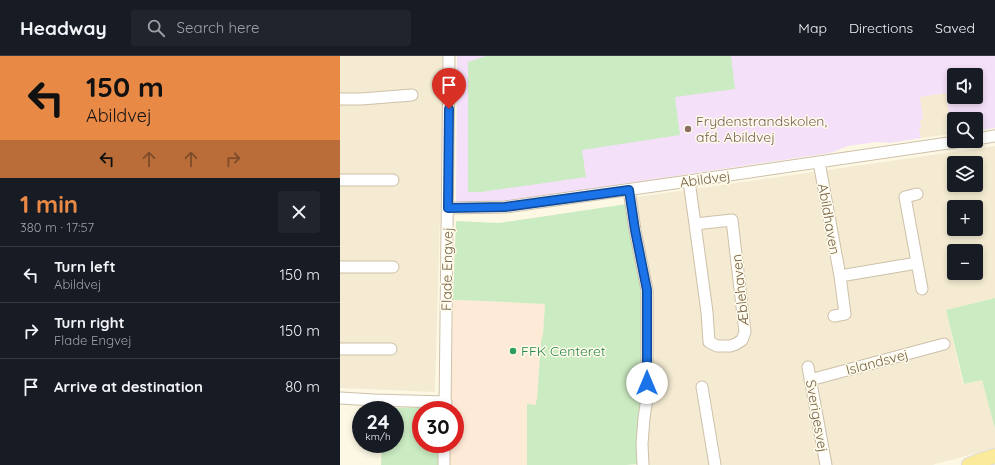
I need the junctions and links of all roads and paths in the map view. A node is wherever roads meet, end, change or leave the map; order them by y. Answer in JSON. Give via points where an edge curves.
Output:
{"nodes":[{"id":1,"x":449,"y":56,"type":"edge"},
{"id":2,"x":412,"y":95,"type":"dead end"},
{"id":3,"x":340,"y":99,"type":"edge"},
{"id":4,"x":995,"y":136,"type":"edge"},
{"id":5,"x":983,"y":138,"type":"edge"},
{"id":6,"x":947,"y":143,"type":"edge"},
{"id":7,"x":819,"y":162,"type":"junction"},
{"id":8,"x":340,"y":180,"type":"edge"},
{"id":9,"x":393,"y":180,"type":"dead end"},
{"id":10,"x":690,"y":181,"type":"junction"},
{"id":11,"x":629,"y":190,"type":"junction"},
{"id":12,"x":917,"y":194,"type":"dead end"},
{"id":13,"x":448,"y":208,"type":"junction"},
{"id":14,"x":695,"y":224,"type":"junction"},
{"id":15,"x":917,"y":263,"type":"junction"},
{"id":16,"x":340,"y":266,"type":"edge"},
{"id":17,"x":393,"y":267,"type":"dead end"},
{"id":18,"x":840,"y":276,"type":"junction"},
{"id":19,"x":922,"y":289,"type":"dead end"},
{"id":20,"x":834,"y":316,"type":"dead end"},
{"id":21,"x":944,"y":344,"type":"dead end"},
{"id":22,"x":340,"y":349,"type":"edge"},
{"id":23,"x":391,"y":349,"type":"dead end"},
{"id":24,"x":808,"y":367,"type":"dead end"},
{"id":25,"x":810,"y":380,"type":"junction"},
{"id":26,"x":702,"y":386,"type":"dead end"},
{"id":27,"x":340,"y":398,"type":"edge"},
{"id":28,"x":446,"y":401,"type":"edge"},
{"id":29,"x":412,"y":403,"type":"edge"},
{"id":30,"x":444,"y":453,"type":"edge"},
{"id":31,"x":995,"y":456,"type":"edge"},
{"id":32,"x":995,"y":463,"type":"edge"},
{"id":33,"x":444,"y":465,"type":"edge"},
{"id":34,"x":643,"y":465,"type":"edge"},
{"id":35,"x":715,"y":465,"type":"edge"},
{"id":36,"x":826,"y":465,"type":"edge"},
{"id":37,"x":970,"y":465,"type":"edge"}],
"edges":[{"from":1,"to":13,"type":"street","name":"Flade Engvej"},
{"from":2,"to":3,"type":"street"},
{"from":4,"to":5,"type":"street"},
{"from":6,"to":7,"type":"street","name":"Abildvej"},
{"from":7,"to":10,"type":"street","name":"Abildvej"},
{"from":7,"to":18,"type":"street","name":"Abildhaven"},
{"from":8,"to":9,"type":"street"},
{"from":10,"to":11,"type":"street","name":"Abildvej"},
{"from":10,"to":14,"type":"street","name":"Æblehaven"},
{"from":11,"to":13,"type":"street","name":"Abildvej","via":[[505,207]]},
{"from":11,"to":34,"type":"street","via":[[647,290]]},
{"from":12,"to":15,"type":"street","via":[[905,197]]},
{"from":13,"to":28,"type":"street","name":"Flade Engvej"},
{"from":14,"to":14,"type":"street","name":"Æblehaven","via":[[732,220],[745,332],[742,340],[730,346],[717,346],[709,342]]},
{"from":15,"to":18,"type":"street"},
{"from":15,"to":19,"type":"street"},
{"from":16,"to":17,"type":"street"},
{"from":18,"to":20,"type":"street","name":"Abildhaven","via":[[845,314]]},
{"from":21,"to":25,"type":"street","name":"Islandsvej"},
{"from":22,"to":23,"type":"street"},
{"from":24,"to":25,"type":"street","name":"Sverigesvej"},
{"from":25,"to":36,"type":"street","name":"Sverigesvej"},
{"from":26,"to":35,"type":"street"},
{"from":27,"to":29,"type":"street"},
{"from":30,"to":33,"type":"street"},
{"from":31,"to":37,"type":"main road"},
{"from":32,"to":37,"type":"main road"}]}
